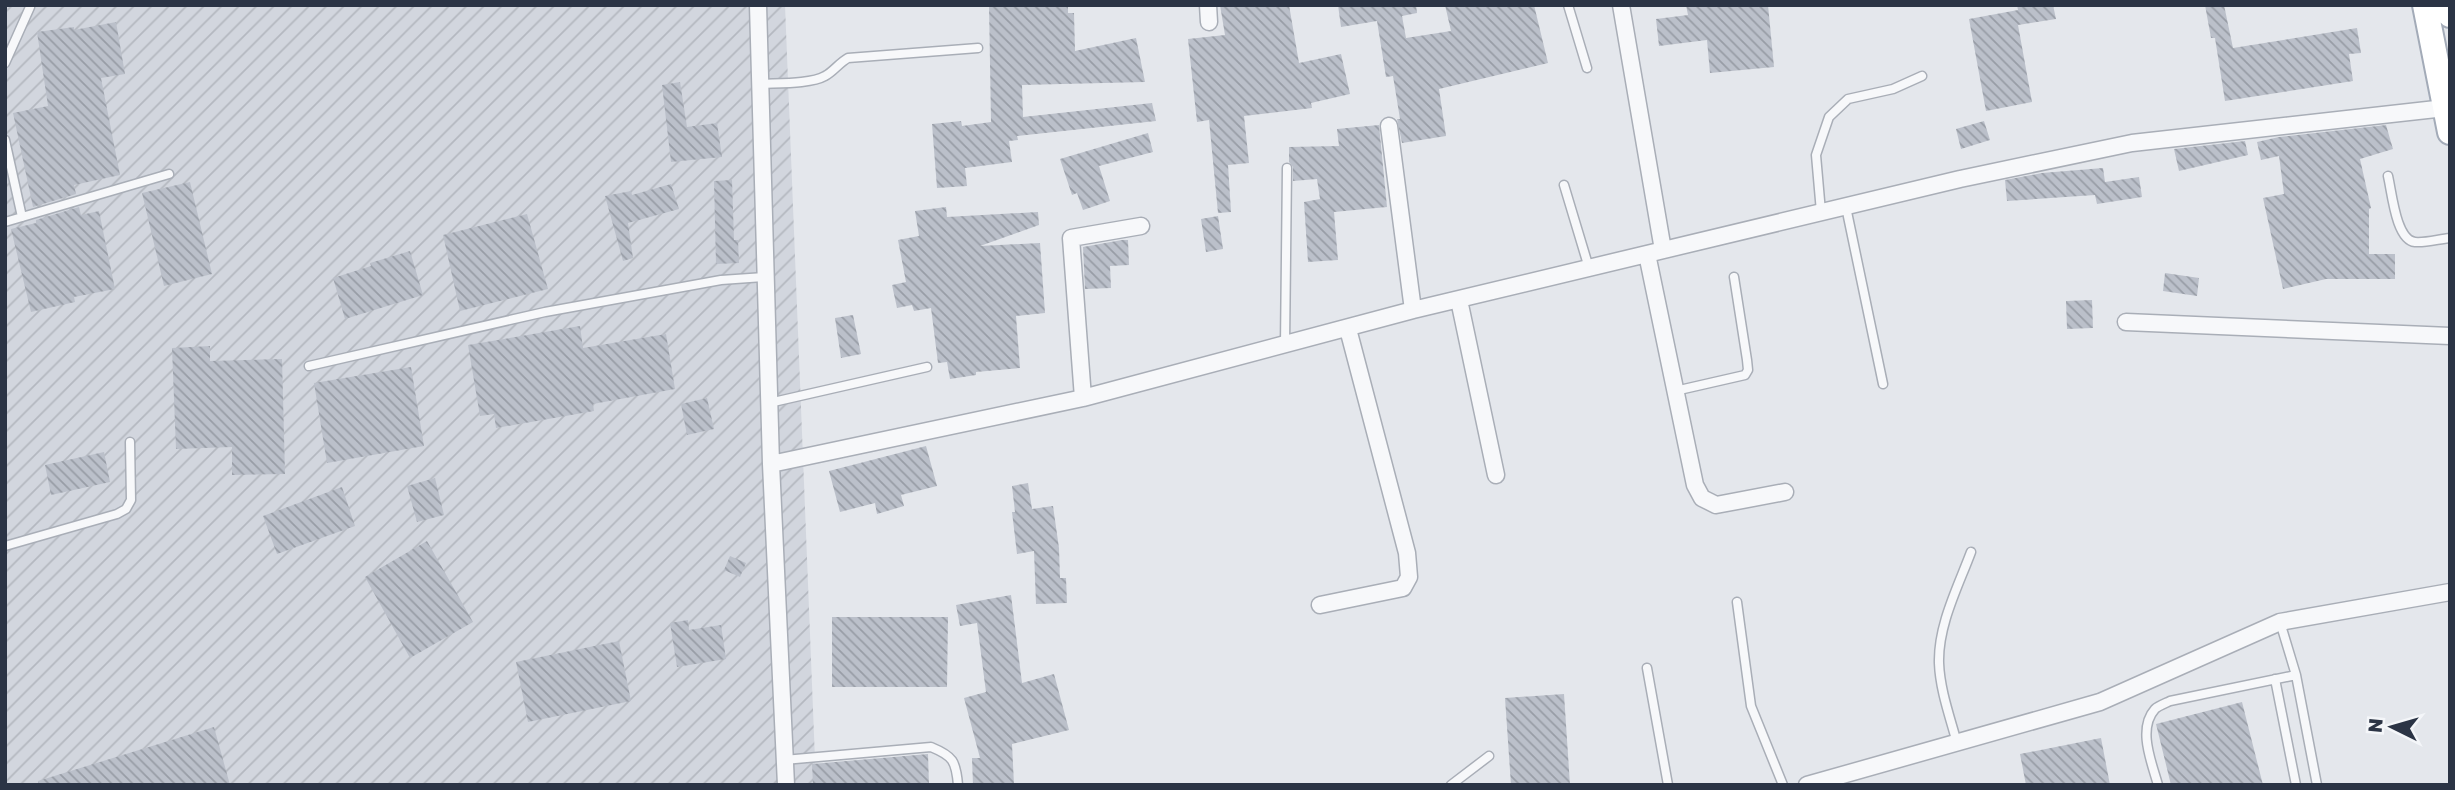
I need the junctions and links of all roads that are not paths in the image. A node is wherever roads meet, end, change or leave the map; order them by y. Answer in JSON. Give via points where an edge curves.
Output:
{"nodes":[{"id":1,"x":758,"y":5,"type":"edge"},
{"id":2,"x":1208,"y":5,"type":"edge"},
{"id":3,"x":1568,"y":5,"type":"edge"},
{"id":4,"x":1621,"y":5,"type":"edge"},
{"id":5,"x":2425,"y":5,"type":"edge"},
{"id":6,"x":2448,"y":5,"type":"edge"},
{"id":7,"x":30,"y":7,"type":"dead end"},
{"id":8,"x":2450,"y":16,"type":"edge"},
{"id":9,"x":1209,"y":22,"type":"dead end"},
{"id":10,"x":978,"y":48,"type":"dead end"},
{"id":11,"x":5,"y":63,"type":"edge"},
{"id":12,"x":1587,"y":68,"type":"dead end"},
{"id":13,"x":1922,"y":76,"type":"dead end"},
{"id":14,"x":761,"y":84,"type":"junction"},
{"id":15,"x":2447,"y":120,"type":"edge"},
{"id":16,"x":1389,"y":126,"type":"dead end"},
{"id":17,"x":5,"y":140,"type":"edge"},
{"id":18,"x":1287,"y":168,"type":"dead end"},
{"id":19,"x":169,"y":174,"type":"dead end"},
{"id":20,"x":2388,"y":176,"type":"dead end"},
{"id":21,"x":1564,"y":185,"type":"dead end"},
{"id":22,"x":1846,"y":207,"type":"junction"},
{"id":23,"x":1821,"y":212,"type":"junction"},
{"id":24,"x":22,"y":217,"type":"junction"},
{"id":25,"x":5,"y":222,"type":"edge"},
{"id":26,"x":1141,"y":226,"type":"dead end"},
{"id":27,"x":2450,"y":238,"type":"edge"},
{"id":28,"x":1655,"y":252,"type":"junction"},
{"id":29,"x":1589,"y":268,"type":"junction"},
{"id":30,"x":766,"y":277,"type":"junction"},
{"id":31,"x":1734,"y":277,"type":"dead end"},
{"id":32,"x":1459,"y":300,"type":"junction"},
{"id":33,"x":1413,"y":310,"type":"junction"},
{"id":34,"x":2126,"y":322,"type":"dead end"},
{"id":35,"x":1348,"y":329,"type":"junction"},
{"id":36,"x":2450,"y":336,"type":"edge"},
{"id":37,"x":1285,"y":345,"type":"junction"},
{"id":38,"x":309,"y":366,"type":"dead end"},
{"id":39,"x":927,"y":367,"type":"dead end"},
{"id":40,"x":1883,"y":384,"type":"dead end"},
{"id":41,"x":1675,"y":391,"type":"junction"},
{"id":42,"x":1083,"y":398,"type":"junction"},
{"id":43,"x":769,"y":402,"type":"junction"},
{"id":44,"x":130,"y":442,"type":"dead end"},
{"id":45,"x":771,"y":464,"type":"junction"},
{"id":46,"x":1496,"y":475,"type":"dead end"},
{"id":47,"x":1785,"y":492,"type":"dead end"},
{"id":48,"x":5,"y":546,"type":"edge"},
{"id":49,"x":1971,"y":552,"type":"dead end"},
{"id":50,"x":2450,"y":592,"type":"edge"},
{"id":51,"x":1737,"y":602,"type":"dead end"},
{"id":52,"x":1320,"y":605,"type":"dead end"},
{"id":53,"x":2280,"y":622,"type":"junction"},
{"id":54,"x":1647,"y":668,"type":"dead end"},
{"id":55,"x":2296,"y":675,"type":"junction"},
{"id":56,"x":2274,"y":679,"type":"junction"},
{"id":57,"x":1957,"y":743,"type":"junction"},
{"id":58,"x":1489,"y":756,"type":"dead end"},
{"id":59,"x":784,"y":760,"type":"junction"},
{"id":60,"x":786,"y":785,"type":"edge"},
{"id":61,"x":958,"y":785,"type":"edge"},
{"id":62,"x":1451,"y":785,"type":"edge"},
{"id":63,"x":1668,"y":785,"type":"edge"},
{"id":64,"x":1783,"y":785,"type":"edge"},
{"id":65,"x":1807,"y":785,"type":"edge"},
{"id":66,"x":2158,"y":785,"type":"edge"},
{"id":67,"x":2296,"y":785,"type":"edge"},
{"id":68,"x":2317,"y":785,"type":"edge"}],
"edges":[{"from":1,"to":14,"type":"street"},
{"from":2,"to":9,"type":"street"},
{"from":3,"to":12,"type":"lane"},
{"from":4,"to":28,"type":"street"},
{"from":5,"to":15,"type":"main road"},
{"from":6,"to":8,"type":"main road"},
{"from":7,"to":11,"type":"lane"},
{"from":10,"to":14,"type":"lane","via":[[848,58],[818,79]]},
{"from":13,"to":23,"type":"lane","via":[[1893,89],[1848,99],[1829,117],[1816,155]]},
{"from":14,"to":30,"type":"street"},
{"from":15,"to":22,"type":"street","via":[[2132,143]]},
{"from":16,"to":33,"type":"street"},
{"from":17,"to":24,"type":"lane"},
{"from":18,"to":37,"type":"lane"},
{"from":19,"to":24,"type":"lane"},
{"from":20,"to":27,"type":"lane","via":[[2406,239]]},
{"from":21,"to":29,"type":"lane"},
{"from":22,"to":23,"type":"street"},
{"from":22,"to":40,"type":"lane"},
{"from":23,"to":28,"type":"street"},
{"from":24,"to":25,"type":"lane"},
{"from":26,"to":42,"type":"street","via":[[1071,238]]},
{"from":28,"to":29,"type":"street"},
{"from":28,"to":41,"type":"street"},
{"from":29,"to":32,"type":"street"},
{"from":30,"to":38,"type":"lane","via":[[721,280],[545,312]]},
{"from":30,"to":43,"type":"street"},
{"from":31,"to":41,"type":"lane","via":[[1748,370],[1745,375]]},
{"from":32,"to":33,"type":"street"},
{"from":32,"to":46,"type":"street"},
{"from":33,"to":35,"type":"street"},
{"from":34,"to":36,"type":"street"},
{"from":35,"to":37,"type":"street"},
{"from":35,"to":52,"type":"street","via":[[1407,553],[1409,577],[1403,588]]},
{"from":37,"to":42,"type":"street"},
{"from":39,"to":43,"type":"lane"},
{"from":41,"to":47,"type":"street","via":[[1695,485],[1702,498],[1716,505]]},
{"from":42,"to":45,"type":"street"},
{"from":43,"to":45,"type":"street"},
{"from":44,"to":48,"type":"lane","via":[[131,500],[126,509]]},
{"from":45,"to":59,"type":"street"},
{"from":49,"to":57,"type":"lane","via":[[1943,627],[1939,660]]},
{"from":50,"to":53,"type":"street"},
{"from":51,"to":64,"type":"lane","via":[[1751,706]]},
{"from":53,"to":55,"type":"lane"},
{"from":53,"to":57,"type":"street","via":[[2100,702]]},
{"from":54,"to":63,"type":"lane"},
{"from":55,"to":56,"type":"lane"},
{"from":55,"to":68,"type":"lane"},
{"from":56,"to":66,"type":"lane","via":[[2156,708],[2146,738]]},
{"from":56,"to":67,"type":"lane"},
{"from":57,"to":65,"type":"street"},
{"from":58,"to":62,"type":"lane"},
{"from":59,"to":60,"type":"street"},
{"from":59,"to":61,"type":"lane","via":[[931,747],[948,754],[957,767]]}]}
